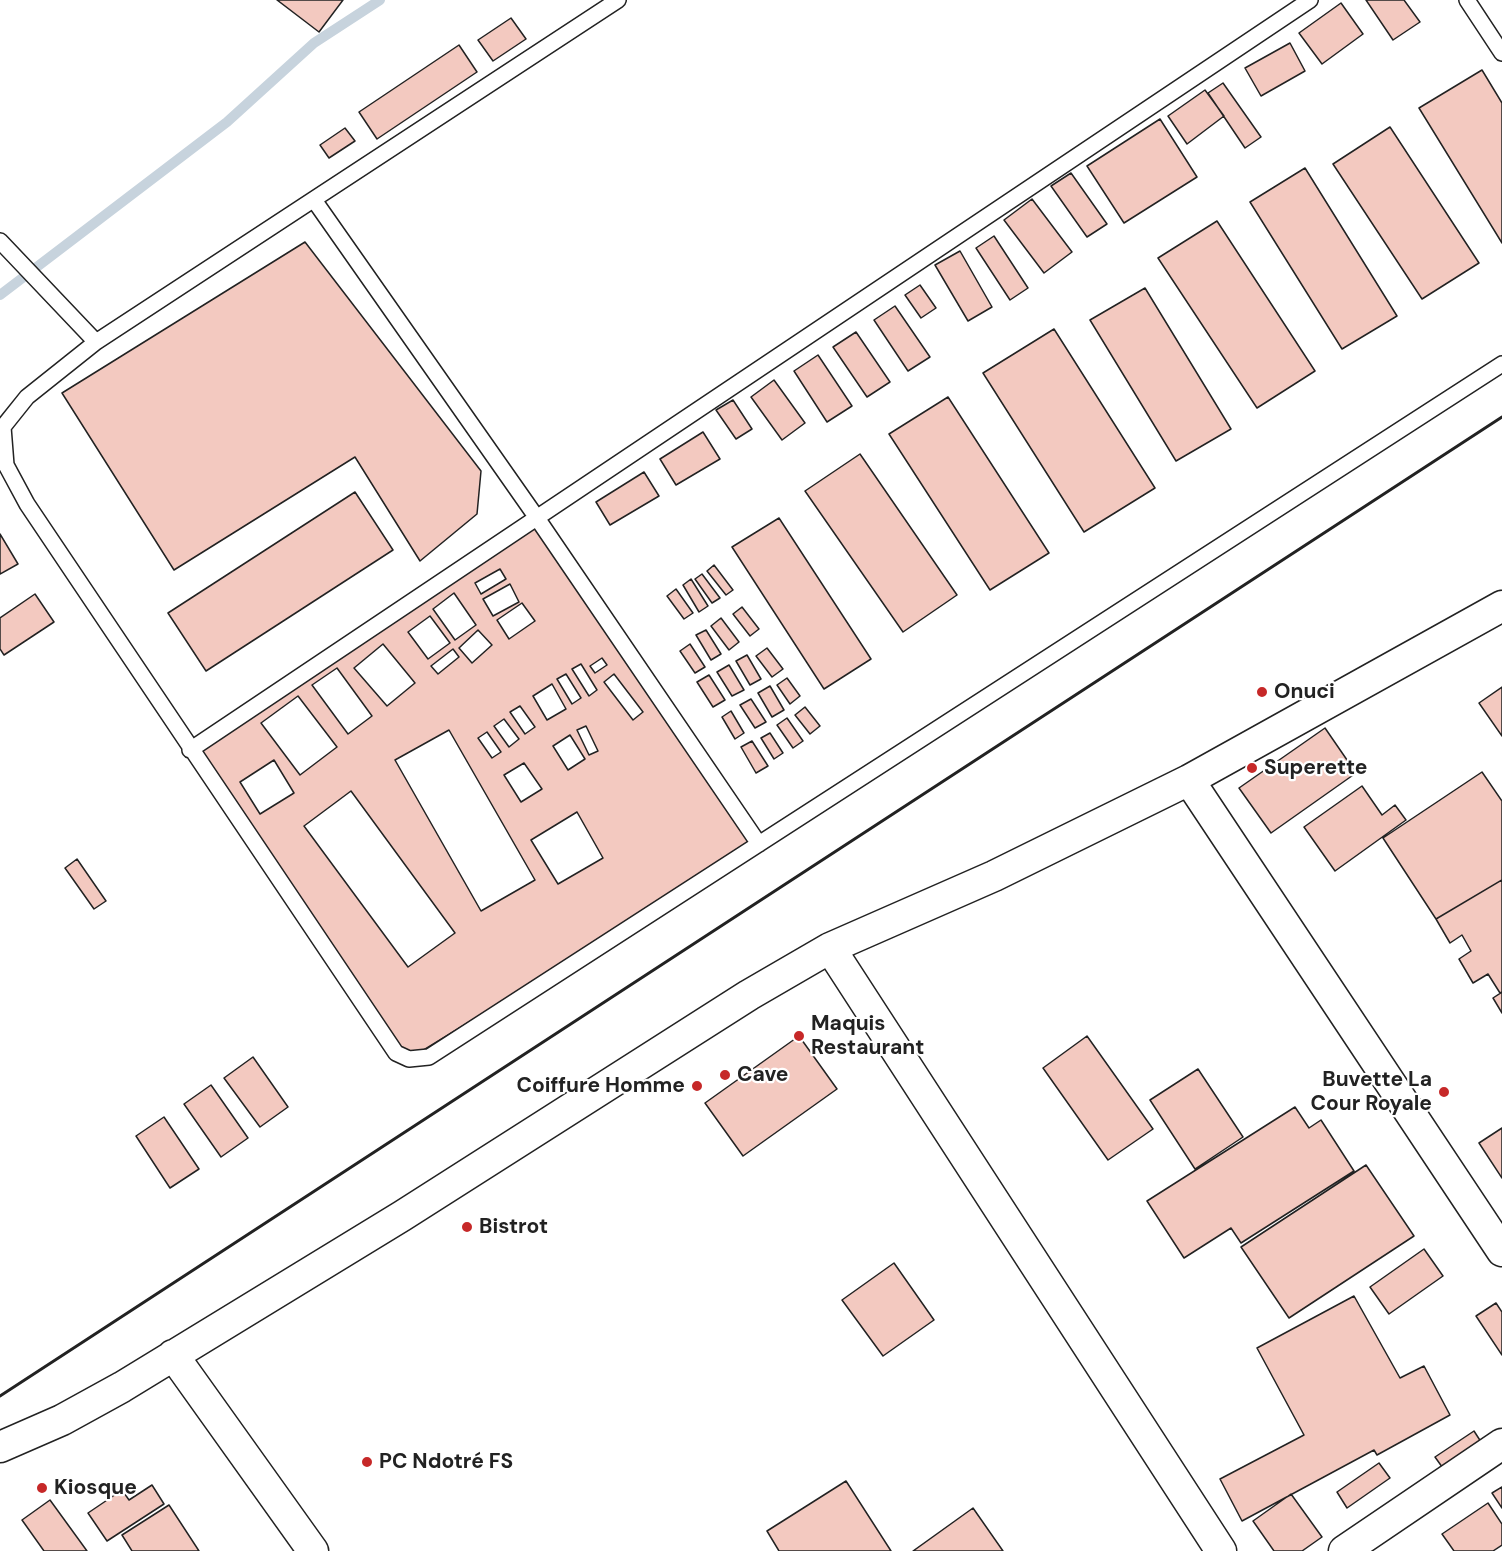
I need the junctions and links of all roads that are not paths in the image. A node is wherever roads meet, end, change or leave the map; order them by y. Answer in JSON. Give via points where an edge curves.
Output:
{"nodes":[{"id":1,"x":618,"y":0,"type":"edge"},
{"id":2,"x":1310,"y":0,"type":"edge"},
{"id":3,"x":1467,"y":0,"type":"edge"},
{"id":4,"x":1502,"y":53,"type":"edge"},
{"id":5,"x":314,"y":200,"type":"junction"},
{"id":6,"x":0,"y":241,"type":"edge"},
{"id":7,"x":96,"y":342,"type":"junction"},
{"id":8,"x":1502,"y":364,"type":"edge"},
{"id":9,"x":537,"y":518,"type":"junction"},
{"id":10,"x":1502,"y":606,"type":"edge"},
{"id":11,"x":190,"y":750,"type":"junction"},
{"id":12,"x":1189,"y":780,"type":"junction"},
{"id":13,"x":759,"y":844,"type":"junction"},
{"id":14,"x":830,"y":948,"type":"junction"},
{"id":15,"x":1502,"y":1251,"type":"edge"},
{"id":16,"x":173,"y":1355,"type":"junction"},
{"id":17,"x":1502,"y":1444,"type":"edge"},
{"id":18,"x":0,"y":1447,"type":"edge"},
{"id":19,"x":313,"y":1551,"type":"edge"},
{"id":20,"x":1221,"y":1551,"type":"edge"},
{"id":21,"x":1344,"y":1551,"type":"edge"}],
"edges":[{"from":1,"to":5,"type":"lane"},
{"from":2,"to":9,"type":"lane"},
{"from":3,"to":4,"type":"lane"},
{"from":5,"to":7,"type":"lane"},
{"from":5,"to":9,"type":"lane"},
{"from":6,"to":7,"type":"lane"},
{"from":7,"to":11,"type":"lane","via":[[27,397],[3,427],[6,465],[27,504]]},
{"from":8,"to":13,"type":"lane"},
{"from":9,"to":11,"type":"lane"},
{"from":9,"to":13,"type":"lane"},
{"from":10,"to":12,"type":"street"},
{"from":11,"to":13,"type":"lane","via":[[396,1053],[409,1059],[429,1057]]},
{"from":12,"to":14,"type":"street","via":[[994,876]]},
{"from":12,"to":15,"type":"street"},
{"from":14,"to":16,"type":"street"},
{"from":14,"to":20,"type":"street"},
{"from":16,"to":18,"type":"street","via":[[62,1420]]},
{"from":16,"to":19,"type":"street"},
{"from":17,"to":21,"type":"street"}]}
